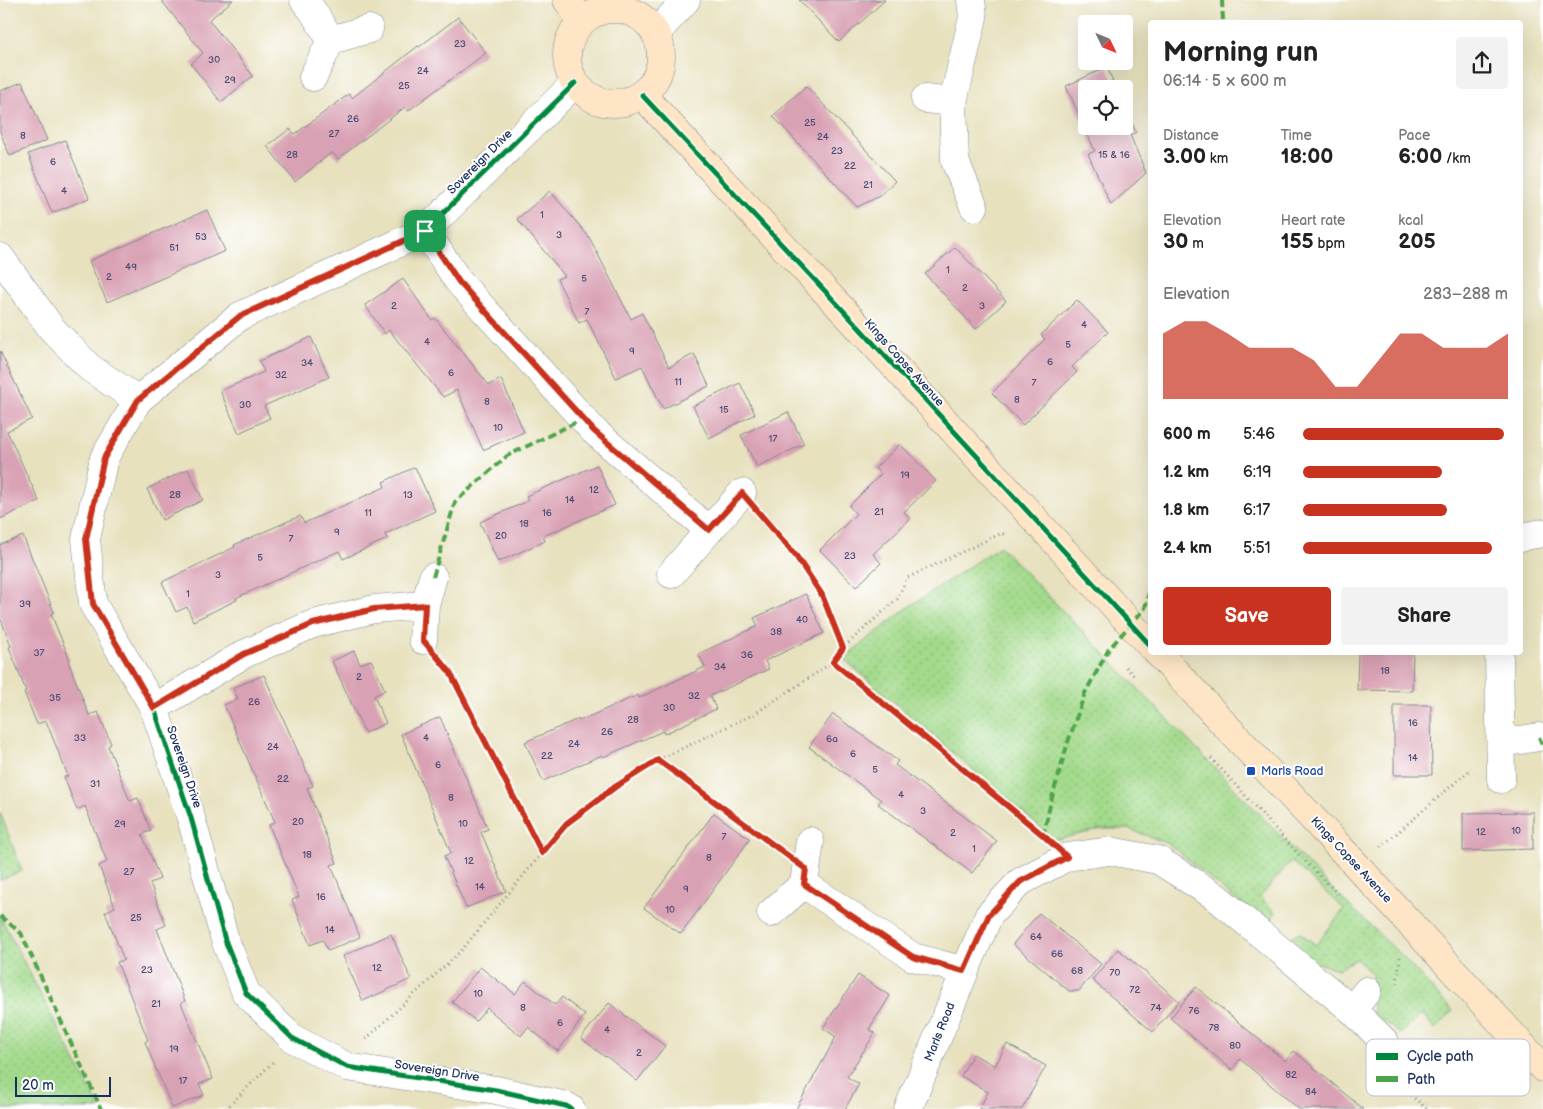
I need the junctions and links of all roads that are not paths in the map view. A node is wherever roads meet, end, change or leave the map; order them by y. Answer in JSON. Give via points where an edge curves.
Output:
{"nodes":[{"id":1,"x":304,"y":0,"type":"edge"},
{"id":2,"x":686,"y":0,"type":"edge"},
{"id":3,"x":971,"y":0,"type":"edge"},
{"id":4,"x":574,"y":10,"type":"edge"},
{"id":5,"x":369,"y":29,"type":"dead end"},
{"id":6,"x":656,"y":33,"type":"junction"},
{"id":7,"x":331,"y":40,"type":"junction"},
{"id":8,"x":313,"y":77,"type":"dead end"},
{"id":9,"x":575,"y":83,"type":"junction"},
{"id":10,"x":642,"y":95,"type":"junction"},
{"id":11,"x":925,"y":99,"type":"dead end"},
{"id":12,"x":953,"y":102,"type":"junction"},
{"id":13,"x":974,"y":207,"type":"dead end"},
{"id":14,"x":425,"y":231,"type":"junction"},
{"id":15,"x":0,"y":257,"type":"edge"},
{"id":16,"x":138,"y":400,"type":"junction"},
{"id":17,"x":742,"y":493,"type":"road end"},
{"id":18,"x":709,"y":530,"type":"junction"},
{"id":19,"x":1543,"y":533,"type":"edge"},
{"id":20,"x":1523,"y":537,"type":"edge"},
{"id":21,"x":671,"y":574,"type":"dead end"},
{"id":22,"x":433,"y":577,"type":"dead end"},
{"id":23,"x":425,"y":605,"type":"junction"},
{"id":24,"x":423,"y":640,"type":"road end"},
{"id":25,"x":1148,"y":643,"type":"edge"},
{"id":26,"x":1160,"y":655,"type":"edge"},
{"id":27,"x":1499,"y":655,"type":"edge"},
{"id":28,"x":154,"y":708,"type":"junction"},
{"id":29,"x":1538,"y":737,"type":"dead end"},
{"id":30,"x":1501,"y":742,"type":"junction"},
{"id":31,"x":1501,"y":779,"type":"dead end"},
{"id":32,"x":810,"y":841,"type":"dead end"},
{"id":33,"x":805,"y":876,"type":"junction"},
{"id":34,"x":771,"y":913,"type":"dead end"},
{"id":35,"x":964,"y":971,"type":"junction"},
{"id":36,"x":1383,"y":1039,"type":"edge"},
{"id":37,"x":1516,"y":1039,"type":"edge"},
{"id":38,"x":1530,"y":1054,"type":"edge"},
{"id":39,"x":1543,"y":1068,"type":"edge"},
{"id":40,"x":571,"y":1109,"type":"edge"},
{"id":41,"x":908,"y":1109,"type":"edge"}],
"edges":[{"from":1,"to":7,"type":"street"},
{"from":2,"to":6,"type":"street"},
{"from":3,"to":12,"type":"street","via":[[973,17]]},
{"from":4,"to":6,"type":"street","via":[[597,12],[614,8],[630,11],[645,20]]},
{"from":4,"to":9,"type":"street","via":[[567,51],[568,67]]},
{"from":5,"to":7,"type":"street"},
{"from":6,"to":10,"type":"street","via":[[662,59],[659,73]]},
{"from":7,"to":8,"type":"street"},
{"from":9,"to":10,"type":"street","via":[[598,101],[621,102]]},
{"from":9,"to":14,"type":"street","name":"Sovereign Drive"},
{"from":10,"to":25,"type":"street","name":"Kings Copse Avenue"},
{"from":11,"to":12,"type":"street"},
{"from":12,"to":13,"type":"street","via":[[955,161]]},
{"from":14,"to":16,"type":"street","name":"Sovereign Drive","via":[[240,316]]},
{"from":14,"to":18,"type":"street","via":[[459,282],[594,431]]},
{"from":15,"to":16,"type":"street","via":[[52,329],[90,368]]},
{"from":16,"to":28,"type":"street","name":"Sovereign Drive","via":[[104,458],[86,539],[93,604]]},
{"from":17,"to":18,"type":"street"},
{"from":18,"to":21,"type":"street"},
{"from":19,"to":20,"type":"street"},
{"from":22,"to":23,"type":"street"},
{"from":23,"to":24,"type":"street"},
{"from":23,"to":28,"type":"street","via":[[374,609],[313,624],[244,654]]},
{"from":26,"to":37,"type":"street","name":"Kings Copse Avenue"},
{"from":27,"to":30,"type":"street"},
{"from":28,"to":40,"type":"street","name":"Sovereign Drive","via":[[191,818],[225,940],[246,993],[295,1040],[347,1067],[496,1090]]},
{"from":29,"to":30,"type":"street"},
{"from":30,"to":31,"type":"street"},
{"from":32,"to":33,"type":"street"},
{"from":33,"to":34,"type":"street"},
{"from":33,"to":35,"type":"street","via":[[913,957]]},
{"from":35,"to":36,"type":"street","name":"Marls Road","via":[[989,915],[1020,882],[1067,857],[1110,850],[1158,860],[1215,896],[1360,1000]]},
{"from":35,"to":41,"type":"street","name":"Marls Road"},
{"from":38,"to":39,"type":"street","name":"Kings Copse Avenue"}]}
